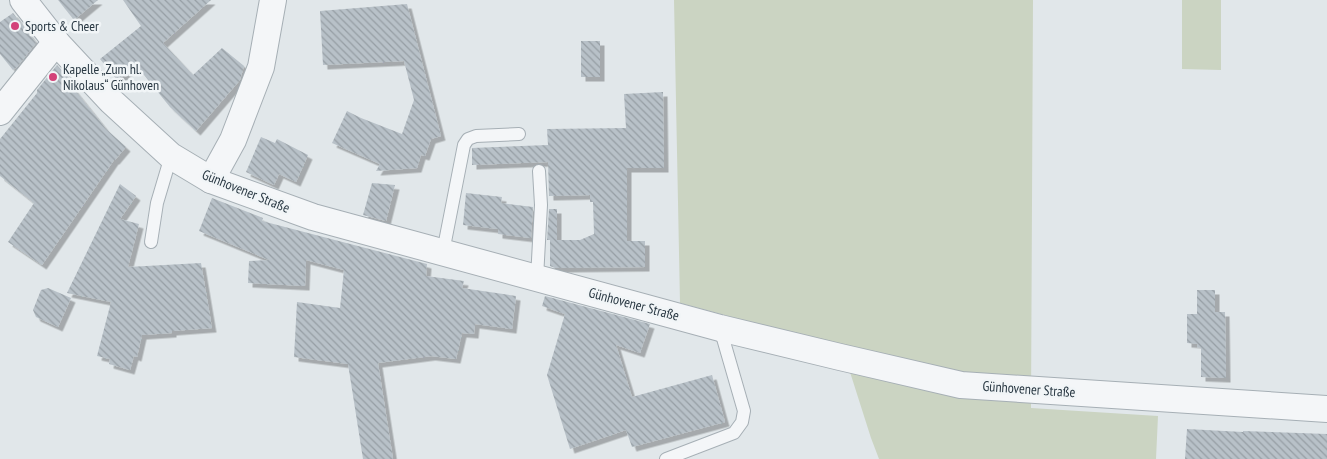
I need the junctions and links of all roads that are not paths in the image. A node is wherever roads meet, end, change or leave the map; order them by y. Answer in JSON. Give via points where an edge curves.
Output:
{"nodes":[{"id":1,"x":23,"y":0,"type":"edge"},
{"id":2,"x":274,"y":0,"type":"edge"},
{"id":3,"x":56,"y":42,"type":"junction"},
{"id":4,"x":0,"y":112,"type":"edge"},
{"id":5,"x":519,"y":134,"type":"dead end"},
{"id":6,"x":171,"y":156,"type":"junction"},
{"id":7,"x":539,"y":171,"type":"dead end"},
{"id":8,"x":211,"y":180,"type":"junction"},
{"id":9,"x":151,"y":242,"type":"dead end"},
{"id":10,"x":443,"y":252,"type":"junction"},
{"id":11,"x":537,"y":278,"type":"junction"},
{"id":12,"x":720,"y":328,"type":"junction"},
{"id":13,"x":1327,"y":408,"type":"edge"},
{"id":14,"x":666,"y":459,"type":"edge"}],
"edges":[{"from":1,"to":3,"type":"street","name":"Günhovener Straße"},
{"from":2,"to":8,"type":"street","via":[[261,67],[233,140]]},
{"from":3,"to":4,"type":"street"},
{"from":3,"to":6,"type":"street","name":"Günhovener Straße","via":[[111,101]]},
{"from":5,"to":10,"type":"lane","via":[[476,136],[464,145]]},
{"from":6,"to":8,"type":"street","name":"Günhovener Straße"},
{"from":6,"to":9,"type":"lane","via":[[157,203]]},
{"from":7,"to":11,"type":"lane","via":[[541,205]]},
{"from":8,"to":10,"type":"street","name":"Günhovener Straße","via":[[313,217]]},
{"from":10,"to":11,"type":"street","name":"Günhovener Straße"},
{"from":11,"to":12,"type":"street","name":"Günhovener Straße"},
{"from":12,"to":13,"type":"street","name":"Günhovener Straße","via":[[961,385]]},
{"from":12,"to":14,"type":"lane","via":[[744,411],[742,422],[734,433]]}]}
